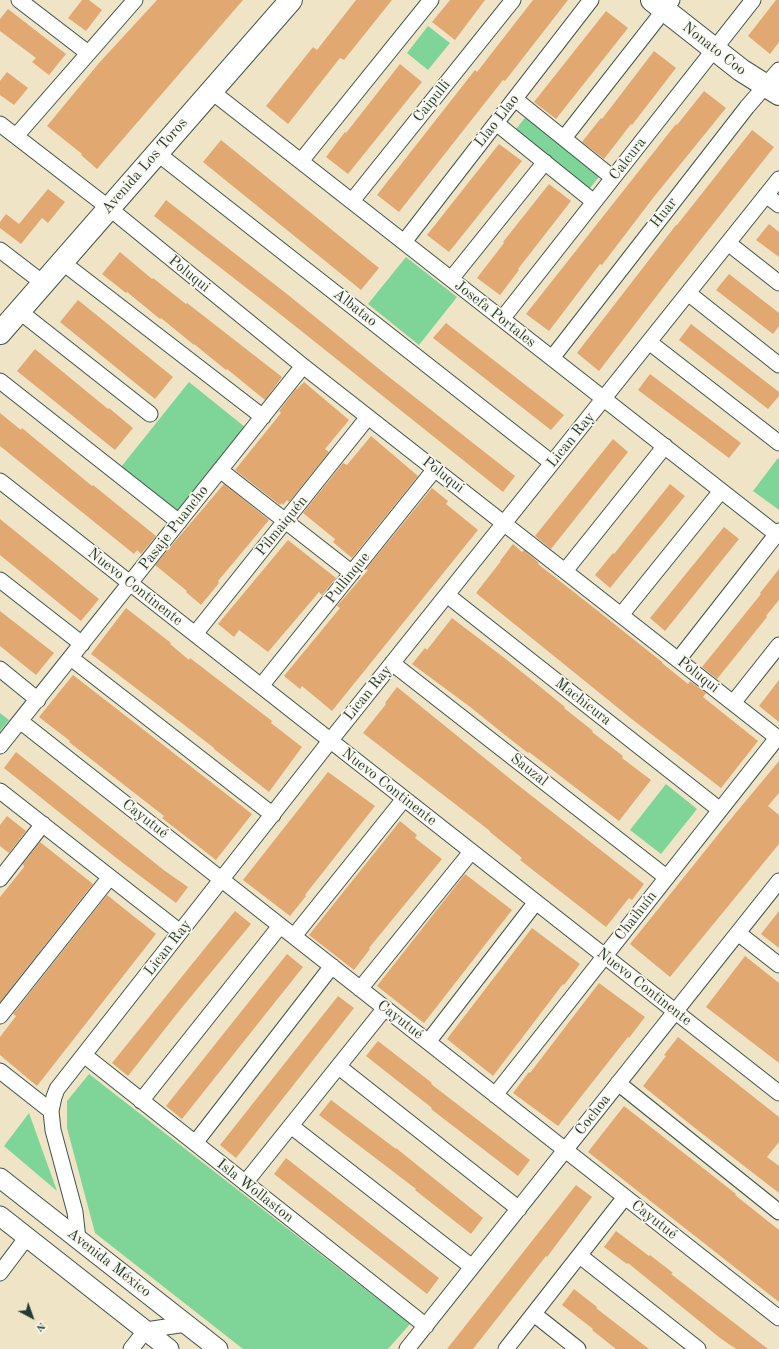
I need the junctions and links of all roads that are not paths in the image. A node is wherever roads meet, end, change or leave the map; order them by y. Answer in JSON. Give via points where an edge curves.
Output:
{"nodes":[{"id":1,"x":20,"y":0,"type":"edge"},
{"id":2,"x":135,"y":0,"type":"edge"},
{"id":3,"x":291,"y":0,"type":"edge"},
{"id":4,"x":431,"y":0,"type":"edge"},
{"id":5,"x":512,"y":0,"type":"edge"},
{"id":6,"x":591,"y":0,"type":"edge"},
{"id":7,"x":753,"y":0,"type":"edge"},
{"id":8,"x":663,"y":3,"type":"edge"},
{"id":9,"x":714,"y":49,"type":"junction"},
{"id":10,"x":88,"y":53,"type":"junction"},
{"id":11,"x":774,"y":83,"type":"edge"},
{"id":12,"x":211,"y":91,"type":"junction"},
{"id":13,"x":515,"y":99,"type":"junction"},
{"id":14,"x":496,"y":123,"type":"junction"},
{"id":15,"x":0,"y":124,"type":"edge"},
{"id":16,"x":16,"y":136,"type":"junction"},
{"id":17,"x":564,"y":138,"type":"junction"},
{"id":18,"x":157,"y":153,"type":"junction"},
{"id":19,"x":301,"y":161,"type":"junction"},
{"id":20,"x":545,"y":162,"type":"junction"},
{"id":21,"x":613,"y":178,"type":"junction"},
{"id":22,"x":779,"y":179,"type":"edge"},
{"id":23,"x":766,"y":195,"type":"junction"},
{"id":24,"x":352,"y":201,"type":"junction"},
{"id":25,"x":594,"y":202,"type":"junction"},
{"id":26,"x":779,"y":205,"type":"edge"},
{"id":27,"x":109,"y":208,"type":"junction"},
{"id":28,"x":404,"y":242,"type":"junction"},
{"id":29,"x":728,"y":243,"type":"junction"},
{"id":30,"x":0,"y":250,"type":"edge"},
{"id":31,"x":62,"y":262,"type":"junction"},
{"id":32,"x":451,"y":279,"type":"junction"},
{"id":33,"x":43,"y":283,"type":"junction"},
{"id":34,"x":779,"y":283,"type":"edge"},
{"id":35,"x":688,"y":293,"type":"junction"},
{"id":36,"x":19,"y":311,"type":"junction"},
{"id":37,"x":502,"y":319,"type":"junction"},
{"id":38,"x":0,"y":333,"type":"edge"},
{"id":39,"x":649,"y":342,"type":"junction"},
{"id":40,"x":552,"y":358,"type":"junction"},
{"id":41,"x":779,"y":364,"type":"edge"},
{"id":42,"x":303,"y":366,"type":"junction"},
{"id":43,"x":0,"y":381,"type":"edge"},
{"id":44,"x":604,"y":399,"type":"junction"},
{"id":45,"x":150,"y":414,"type":"dead end"},
{"id":46,"x":263,"y":417,"type":"junction"},
{"id":47,"x":368,"y":417,"type":"junction"},
{"id":48,"x":779,"y":443,"type":"edge"},
{"id":49,"x":665,"y":446,"type":"junction"},
{"id":50,"x":552,"y":463,"type":"junction"},
{"id":51,"x":435,"y":469,"type":"junction"},
{"id":52,"x":220,"y":470,"type":"junction"},
{"id":53,"x":0,"y":481,"type":"edge"},
{"id":54,"x":721,"y":491,"type":"junction"},
{"id":55,"x":179,"y":522,"type":"junction"},
{"id":56,"x":285,"y":522,"type":"junction"},
{"id":57,"x":504,"y":523,"type":"junction"},
{"id":58,"x":778,"y":534,"type":"edge"},
{"id":59,"x":565,"y":572,"type":"junction"},
{"id":60,"x":352,"y":573,"type":"junction"},
{"id":61,"x":0,"y":580,"type":"edge"},
{"id":62,"x":130,"y":583,"type":"junction"},
{"id":63,"x":447,"y":595,"type":"junction"},
{"id":64,"x":621,"y":615,"type":"junction"},
{"id":65,"x":196,"y":634,"type":"junction"},
{"id":66,"x":82,"y":644,"type":"junction"},
{"id":67,"x":779,"y":645,"type":"edge"},
{"id":68,"x":71,"y":658,"type":"junction"},
{"id":69,"x":678,"y":660,"type":"junction"},
{"id":70,"x":392,"y":663,"type":"junction"},
{"id":71,"x":0,"y":669,"type":"edge"},
{"id":72,"x":261,"y":686,"type":"junction"},
{"id":73,"x":38,"y":700,"type":"junction"},
{"id":74,"x":732,"y":703,"type":"junction"},
{"id":75,"x":20,"y":721,"type":"junction"},
{"id":76,"x":778,"y":738,"type":"edge"},
{"id":77,"x":330,"y":741,"type":"junction"},
{"id":78,"x":0,"y":746,"type":"edge"},
{"id":79,"x":0,"y":790,"type":"edge"},
{"id":80,"x":404,"y":799,"type":"junction"},
{"id":81,"x":720,"y":810,"type":"junction"},
{"id":82,"x":273,"y":815,"type":"junction"},
{"id":83,"x":43,"y":824,"type":"junction"},
{"id":84,"x":471,"y":852,"type":"junction"},
{"id":85,"x":110,"y":877,"type":"junction"},
{"id":86,"x":666,"y":877,"type":"junction"},
{"id":87,"x":0,"y":879,"type":"edge"},
{"id":88,"x":222,"y":880,"type":"junction"},
{"id":89,"x":779,"y":881,"type":"edge"},
{"id":90,"x":536,"y":902,"type":"junction"},
{"id":91,"x":280,"y":926,"type":"junction"},
{"id":92,"x":180,"y":932,"type":"junction"},
{"id":93,"x":738,"y":933,"type":"junction"},
{"id":94,"x":294,"y":936,"type":"junction"},
{"id":95,"x":604,"y":956,"type":"junction"},
{"id":96,"x":779,"y":965,"type":"edge"},
{"id":97,"x":332,"y":966,"type":"junction"},
{"id":98,"x":360,"y":989,"type":"junction"},
{"id":99,"x":385,"y":1008,"type":"junction"},
{"id":100,"x":675,"y":1012,"type":"junction"},
{"id":101,"x":0,"y":1016,"type":"edge"},
{"id":102,"x":428,"y":1042,"type":"junction"},
{"id":103,"x":84,"y":1055,"type":"junction"},
{"id":104,"x":338,"y":1067,"type":"junction"},
{"id":105,"x":0,"y":1070,"type":"edge"},
{"id":106,"x":618,"y":1083,"type":"junction"},
{"id":107,"x":779,"y":1093,"type":"edge"},
{"id":108,"x":495,"y":1095,"type":"junction"},
{"id":109,"x":141,"y":1100,"type":"junction"},
{"id":110,"x":51,"y":1110,"type":"junction"},
{"id":111,"x":291,"y":1126,"type":"junction"},
{"id":112,"x":195,"y":1143,"type":"junction"},
{"id":113,"x":565,"y":1150,"type":"junction"},
{"id":114,"x":0,"y":1178,"type":"edge"},
{"id":115,"x":246,"y":1183,"type":"junction"},
{"id":116,"x":625,"y":1197,"type":"junction"},
{"id":117,"x":519,"y":1209,"type":"junction"},
{"id":118,"x":779,"y":1212,"type":"edge"},
{"id":119,"x":0,"y":1216,"type":"edge"},
{"id":120,"x":28,"y":1237,"type":"junction"},
{"id":121,"x":78,"y":1239,"type":"junction"},
{"id":122,"x":580,"y":1256,"type":"junction"},
{"id":123,"x":472,"y":1267,"type":"junction"},
{"id":124,"x":0,"y":1273,"type":"edge"},
{"id":125,"x":534,"y":1314,"type":"junction"},
{"id":126,"x":779,"y":1318,"type":"edge"},
{"id":127,"x":186,"y":1324,"type":"junction"},
{"id":128,"x":426,"y":1326,"type":"junction"},
{"id":129,"x":146,"y":1330,"type":"junction"},
{"id":130,"x":131,"y":1349,"type":"edge"},
{"id":131,"x":169,"y":1349,"type":"edge"},
{"id":132,"x":218,"y":1349,"type":"edge"},
{"id":133,"x":407,"y":1349,"type":"edge"},
{"id":134,"x":506,"y":1349,"type":"edge"},
{"id":135,"x":578,"y":1349,"type":"edge"},
{"id":136,"x":698,"y":1349,"type":"edge"}],
"edges":[{"from":1,"to":10,"type":"street"},
{"from":2,"to":10,"type":"street"},
{"from":3,"to":12,"type":"main road","name":"Avenida Los Toros"},
{"from":4,"to":19,"type":"street"},
{"from":5,"to":24,"type":"street","name":"Caipulli"},
{"from":6,"to":13,"type":"street","name":"Llao Llao"},
{"from":7,"to":9,"type":"street","name":"Calcura"},
{"from":8,"to":9,"type":"main road","name":"Nonato Coo"},
{"from":8,"to":17,"type":"street"},
{"from":9,"to":11,"type":"main road","name":"Nonato Coo","via":[[742,70]]},
{"from":9,"to":21,"type":"street","name":"Calcura"},
{"from":10,"to":16,"type":"street"},
{"from":11,"to":40,"type":"street","name":"Huar","via":[[747,107]]},
{"from":12,"to":18,"type":"main road","name":"Avenida Los Toros"},
{"from":12,"to":19,"type":"street","name":"Josefa Portales"},
{"from":13,"to":14,"type":"street","name":"Llao Llao"},
{"from":13,"to":17,"type":"street"},
{"from":14,"to":20,"type":"street"},
{"from":14,"to":28,"type":"street","name":"Llao Llao"},
{"from":15,"to":16,"type":"street","name":"Poluqui"},
{"from":16,"to":27,"type":"street","name":"Poluqui"},
{"from":17,"to":21,"type":"street"},
{"from":18,"to":27,"type":"main road","name":"Avenida Los Toros"},
{"from":18,"to":50,"type":"street","name":"Albatao"},
{"from":19,"to":24,"type":"street","name":"Josefa Portales"},
{"from":20,"to":25,"type":"street"},
{"from":20,"to":32,"type":"street"},
{"from":21,"to":25,"type":"street","name":"Calcura"},
{"from":22,"to":23,"type":"street","name":"Lican Ray"},
{"from":23,"to":26,"type":"street"},
{"from":23,"to":29,"type":"street","name":"Lican Ray"},
{"from":24,"to":28,"type":"street","name":"Josefa Portales"},
{"from":25,"to":37,"type":"street","name":"Calcura"},
{"from":27,"to":31,"type":"main road","name":"Avenida Los Toros"},
{"from":27,"to":42,"type":"street","name":"Poluqui"},
{"from":28,"to":32,"type":"street","name":"Josefa Portales"},
{"from":29,"to":34,"type":"street"},
{"from":29,"to":35,"type":"street","name":"Lican Ray"},
{"from":30,"to":33,"type":"street"},
{"from":31,"to":33,"type":"main road","name":"Avenida Los Toros"},
{"from":31,"to":46,"type":"street"},
{"from":32,"to":37,"type":"street","name":"Josefa Portales"},
{"from":33,"to":36,"type":"main road","name":"Avenida Los Toros"},
{"from":35,"to":39,"type":"street","name":"Lican Ray"},
{"from":35,"to":41,"type":"street"},
{"from":36,"to":38,"type":"main road","name":"Avenida Los Toros"},
{"from":36,"to":45,"type":"street"},
{"from":37,"to":40,"type":"street","name":"Josefa Portales"},
{"from":39,"to":44,"type":"street","name":"Lican Ray"},
{"from":39,"to":48,"type":"street"},
{"from":40,"to":44,"type":"street","name":"Josefa Portales"},
{"from":42,"to":46,"type":"street","name":"Pasaje Puancho"},
{"from":42,"to":47,"type":"street","name":"Poluqui"},
{"from":43,"to":55,"type":"street"},
{"from":44,"to":49,"type":"street","name":"Josefa Portales"},
{"from":44,"to":50,"type":"street","name":"Lican Ray"},
{"from":46,"to":52,"type":"street","name":"Pasaje Puancho"},
{"from":47,"to":51,"type":"street","name":"Poluqui"},
{"from":47,"to":56,"type":"street","name":"Pilmaiquén"},
{"from":49,"to":54,"type":"street","name":"Josefa Portales"},
{"from":49,"to":59,"type":"street"},
{"from":50,"to":57,"type":"street","name":"Lican Ray"},
{"from":51,"to":57,"type":"street","name":"Poluqui"},
{"from":51,"to":60,"type":"street","name":"Pullinque"},
{"from":52,"to":55,"type":"street","name":"Pasaje Puancho"},
{"from":52,"to":56,"type":"street"},
{"from":53,"to":62,"type":"street","name":"Nuevo Continente"},
{"from":54,"to":58,"type":"street","name":"Josefa Portales"},
{"from":54,"to":64,"type":"street"},
{"from":55,"to":62,"type":"street","name":"Pasaje Puancho"},
{"from":56,"to":60,"type":"street"},
{"from":56,"to":65,"type":"street","name":"Pilmaiquén"},
{"from":57,"to":59,"type":"street","name":"Poluqui"},
{"from":57,"to":63,"type":"street","name":"Lican Ray"},
{"from":58,"to":69,"type":"street"},
{"from":59,"to":64,"type":"street","name":"Poluqui"},
{"from":60,"to":72,"type":"street","name":"Pullinque"},
{"from":61,"to":66,"type":"street"},
{"from":62,"to":65,"type":"street","name":"Nuevo Continente"},
{"from":62,"to":66,"type":"street","name":"Pasaje Puancho"},
{"from":63,"to":70,"type":"street","name":"Lican Ray"},
{"from":63,"to":81,"type":"street","name":"Machicura"},
{"from":64,"to":69,"type":"street","name":"Poluqui"},
{"from":65,"to":72,"type":"street","name":"Nuevo Continente"},
{"from":66,"to":68,"type":"street","name":"Pasaje Puancho"},
{"from":67,"to":74,"type":"street"},
{"from":68,"to":73,"type":"street","name":"Pasaje Puancho"},
{"from":68,"to":82,"type":"street"},
{"from":69,"to":74,"type":"street","name":"Poluqui"},
{"from":70,"to":77,"type":"street","name":"Lican Ray"},
{"from":70,"to":86,"type":"street","name":"Sauzal"},
{"from":71,"to":73,"type":"street"},
{"from":72,"to":77,"type":"street","name":"Nuevo Continente"},
{"from":73,"to":75,"type":"street","name":"Pasaje Puancho"},
{"from":74,"to":76,"type":"street","name":"Poluqui"},
{"from":75,"to":78,"type":"street","name":"Pasaje Puancho"},
{"from":75,"to":88,"type":"street","name":"Cayutué"},
{"from":76,"to":81,"type":"street","name":"Chaihuín"},
{"from":77,"to":80,"type":"street","name":"Nuevo Continente"},
{"from":77,"to":82,"type":"street","name":"Lican Ray"},
{"from":79,"to":83,"type":"street"},
{"from":80,"to":84,"type":"street","name":"Nuevo Continente"},
{"from":80,"to":94,"type":"street"},
{"from":81,"to":86,"type":"street","name":"Chaihuín"},
{"from":82,"to":88,"type":"street","name":"Lican Ray"},
{"from":83,"to":85,"type":"street"},
{"from":83,"to":87,"type":"street"},
{"from":84,"to":90,"type":"street","name":"Nuevo Continente"},
{"from":84,"to":98,"type":"street"},
{"from":85,"to":92,"type":"street"},
{"from":85,"to":101,"type":"street"},
{"from":86,"to":95,"type":"street","name":"Chaihuín"},
{"from":88,"to":91,"type":"street","name":"Cayutué"},
{"from":88,"to":92,"type":"street","name":"Lican Ray"},
{"from":89,"to":93,"type":"street","name":"Cochoa"},
{"from":90,"to":95,"type":"street","name":"Nuevo Continente"},
{"from":90,"to":102,"type":"street"},
{"from":91,"to":94,"type":"street","name":"Cayutué"},
{"from":91,"to":109,"type":"street"},
{"from":92,"to":103,"type":"street","name":"Lican Ray"},
{"from":93,"to":96,"type":"street"},
{"from":93,"to":100,"type":"street","name":"Cochoa"},
{"from":94,"to":97,"type":"street","name":"Cayutué"},
{"from":95,"to":100,"type":"street","name":"Nuevo Continente"},
{"from":95,"to":108,"type":"street","name":"Chaihuín"},
{"from":97,"to":98,"type":"street","name":"Cayutué"},
{"from":97,"to":112,"type":"street"},
{"from":98,"to":99,"type":"street","name":"Cayutué"},
{"from":99,"to":102,"type":"street","name":"Cayutué"},
{"from":99,"to":104,"type":"street"},
{"from":100,"to":106,"type":"street","name":"Cochoa"},
{"from":100,"to":107,"type":"street","name":"Nuevo Continente"},
{"from":102,"to":108,"type":"street","name":"Cayutué"},
{"from":103,"to":109,"type":"street","name":"Isla Wollaston"},
{"from":103,"to":110,"type":"street","name":"Lican Ray","via":[[57,1089]]},
{"from":104,"to":111,"type":"street"},
{"from":104,"to":117,"type":"street"},
{"from":105,"to":110,"type":"street"},
{"from":106,"to":113,"type":"street","name":"Cochoa"},
{"from":106,"to":118,"type":"street"},
{"from":108,"to":113,"type":"street","name":"Cayutué"},
{"from":109,"to":112,"type":"street","name":"Isla Wollaston"},
{"from":110,"to":121,"type":"street","name":"Lican Ray","via":[[53,1130],[75,1212]]},
{"from":111,"to":115,"type":"street"},
{"from":111,"to":123,"type":"street"},
{"from":112,"to":115,"type":"street","name":"Isla Wollaston"},
{"from":113,"to":116,"type":"street","name":"Cayutué"},
{"from":113,"to":117,"type":"street","name":"Cochoa"},
{"from":114,"to":121,"type":"street","name":"Avenida México"},
{"from":115,"to":128,"type":"street","name":"Isla Wollaston"},
{"from":116,"to":122,"type":"street"},
{"from":116,"to":126,"type":"street","name":"Cayutué"},
{"from":117,"to":123,"type":"street","name":"Cochoa"},
{"from":119,"to":120,"type":"street","name":"Avenida México"},
{"from":120,"to":124,"type":"street"},
{"from":120,"to":129,"type":"street","name":"Avenida México"},
{"from":121,"to":127,"type":"street","name":"Avenida México"},
{"from":122,"to":125,"type":"street"},
{"from":122,"to":136,"type":"street"},
{"from":123,"to":128,"type":"street","name":"Cochoa"},
{"from":125,"to":134,"type":"street"},
{"from":125,"to":135,"type":"street"},
{"from":127,"to":129,"type":"street"},
{"from":127,"to":132,"type":"street","name":"Avenida México"},
{"from":128,"to":133,"type":"street","name":"Cochoa"},
{"from":129,"to":130,"type":"street"},
{"from":129,"to":131,"type":"street","name":"Avenida México"}]}
